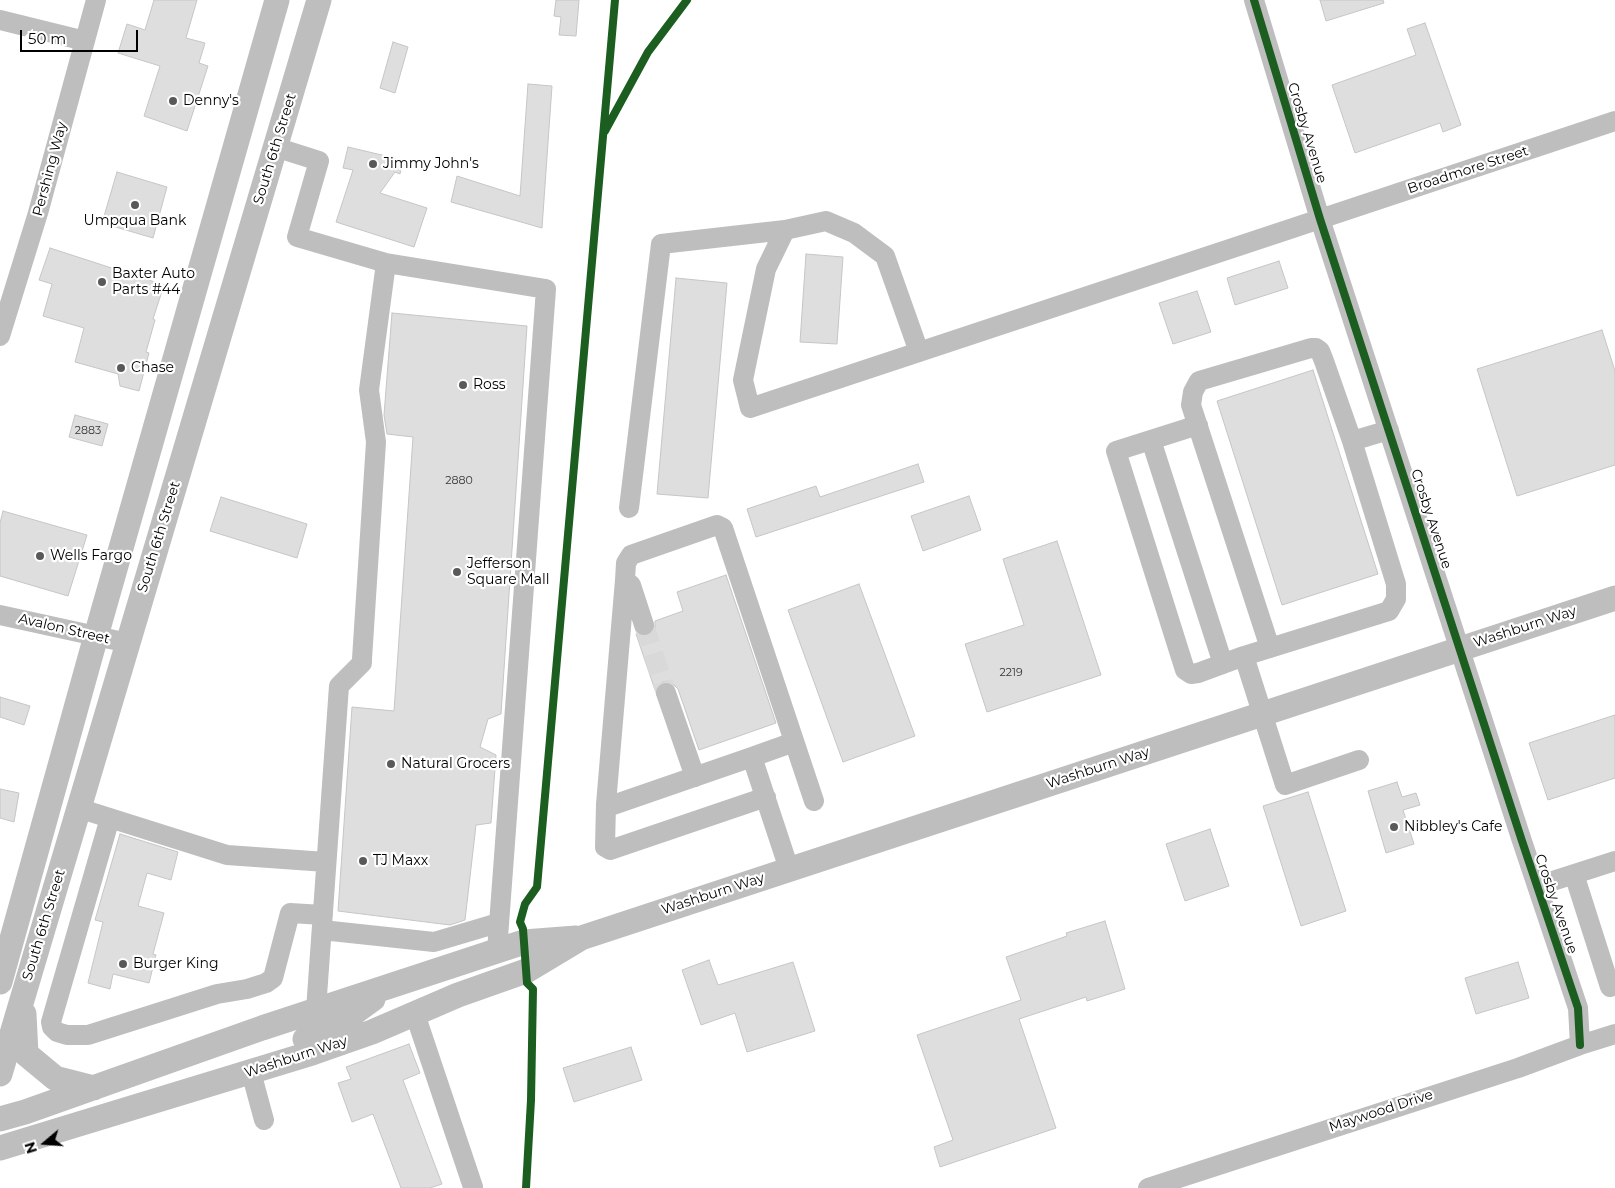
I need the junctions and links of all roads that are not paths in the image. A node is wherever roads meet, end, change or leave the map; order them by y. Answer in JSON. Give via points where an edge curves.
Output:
{"nodes":[{"id":1,"x":96,"y":0,"type":"edge"},
{"id":2,"x":277,"y":0,"type":"edge"},
{"id":3,"x":319,"y":0,"type":"edge"},
{"id":4,"x":1254,"y":0,"type":"edge"},
{"id":5,"x":0,"y":20,"type":"edge"},
{"id":6,"x":85,"y":41,"type":"junction"},
{"id":7,"x":1615,"y":121,"type":"edge"},
{"id":8,"x":275,"y":147,"type":"junction"},
{"id":9,"x":1320,"y":219,"type":"junction"},
{"id":10,"x":786,"y":230,"type":"junction"},
{"id":11,"x":386,"y":263,"type":"junction"},
{"id":12,"x":0,"y":336,"type":"edge"},
{"id":13,"x":919,"y":352,"type":"junction"},
{"id":14,"x":1198,"y":425,"type":"junction"},
{"id":15,"x":1389,"y":430,"type":"junction"},
{"id":16,"x":1151,"y":440,"type":"junction"},
{"id":17,"x":1352,"y":441,"type":"junction"},
{"id":18,"x":629,"y":508,"type":"dead end"},
{"id":19,"x":625,"y":580,"type":"junction"},
{"id":20,"x":1615,"y":598,"type":"edge"},
{"id":21,"x":0,"y":615,"type":"edge"},
{"id":22,"x":644,"y":624,"type":"tunnel mouth"},
{"id":23,"x":96,"y":636,"type":"junction"},
{"id":24,"x":128,"y":643,"type":"junction"},
{"id":25,"x":1270,"y":648,"type":"junction"},
{"id":26,"x":1460,"y":648,"type":"junction"},
{"id":27,"x":1244,"y":656,"type":"junction"},
{"id":28,"x":1223,"y":664,"type":"junction"},
{"id":29,"x":666,"y":693,"type":"tunnel mouth"},
{"id":30,"x":1263,"y":713,"type":"junction"},
{"id":31,"x":794,"y":742,"type":"junction"},
{"id":32,"x":752,"y":757,"type":"junction"},
{"id":33,"x":1359,"y":760,"type":"dead end"},
{"id":34,"x":695,"y":777,"type":"junction"},
{"id":35,"x":766,"y":797,"type":"junction"},
{"id":36,"x":814,"y":801,"type":"dead end"},
{"id":37,"x":606,"y":804,"type":"junction"},
{"id":38,"x":78,"y":808,"type":"junction"},
{"id":39,"x":110,"y":818,"type":"junction"},
{"id":40,"x":1615,"y":861,"type":"edge"},
{"id":41,"x":326,"y":862,"type":"junction"},
{"id":42,"x":789,"y":869,"type":"junction"},
{"id":43,"x":1574,"y":874,"type":"junction"},
{"id":44,"x":1537,"y":886,"type":"junction"},
{"id":45,"x":322,"y":923,"type":"junction"},
{"id":46,"x":498,"y":923,"type":"junction"},
{"id":47,"x":581,"y":938,"type":"junction"},
{"id":48,"x":497,"y":952,"type":"junction"},
{"id":49,"x":0,"y":982,"type":"edge"},
{"id":50,"x":392,"y":986,"type":"junction"},
{"id":51,"x":1610,"y":987,"type":"dead end"},
{"id":52,"x":23,"y":995,"type":"junction"},
{"id":53,"x":316,"y":1010,"type":"junction"},
{"id":54,"x":415,"y":1014,"type":"junction"},
{"id":55,"x":1615,"y":1034,"type":"edge"},
{"id":56,"x":1580,"y":1045,"type":"junction"},
{"id":57,"x":251,"y":1072,"type":"junction"},
{"id":58,"x":0,"y":1074,"type":"edge"},
{"id":59,"x":94,"y":1088,"type":"junction"},
{"id":60,"x":174,"y":1095,"type":"junction"},
{"id":61,"x":0,"y":1119,"type":"edge"},
{"id":62,"x":264,"y":1120,"type":"dead end"},
{"id":63,"x":0,"y":1148,"type":"edge"},
{"id":64,"x":473,"y":1187,"type":"edge"},
{"id":65,"x":1148,"y":1188,"type":"edge"}],
"edges":[{"from":1,"to":6,"type":"street","name":"Pershing Way"},
{"from":2,"to":23,"type":"main road","name":"South 6th Street"},
{"from":3,"to":8,"type":"main road","name":"South 6th Street"},
{"from":4,"to":9,"type":"street","name":"Crosby Avenue"},
{"from":5,"to":6,"type":"street"},
{"from":6,"to":12,"type":"street","name":"Pershing Way"},
{"from":7,"to":9,"type":"street","name":"Broadmore Street"},
{"from":8,"to":11,"type":"street","via":[[319,161],[297,237]]},
{"from":8,"to":24,"type":"main road","name":"South 6th Street"},
{"from":9,"to":13,"type":"street","name":"Broadmore Street"},
{"from":9,"to":15,"type":"street","name":"Crosby Avenue"},
{"from":10,"to":13,"type":"street","via":[[826,221],[854,233],[885,256]]},
{"from":10,"to":13,"type":"street","name":"Broadmore Street","via":[[766,269],[744,380],[750,408]]},
{"from":10,"to":18,"type":"street","via":[[661,244]]},
{"from":11,"to":41,"type":"street","via":[[369,390],[376,442],[362,663],[339,686]]},
{"from":11,"to":46,"type":"street","via":[[546,289]]},
{"from":14,"to":16,"type":"street"},
{"from":14,"to":17,"type":"street","via":[[1191,405],[1199,381],[1316,348],[1324,361]]},
{"from":14,"to":25,"type":"street"},
{"from":15,"to":17,"type":"street"},
{"from":15,"to":26,"type":"street","name":"Crosby Avenue"},
{"from":16,"to":28,"type":"street"},
{"from":16,"to":28,"type":"street","via":[[1116,451],[1186,670],[1191,674],[1198,673]]},
{"from":17,"to":25,"type":"street","via":[[1396,584],[1396,599],[1389,612]]},
{"from":19,"to":22,"type":"street","via":[[631,585]]},
{"from":19,"to":31,"type":"street","via":[[626,563],[631,555],[717,526],[723,528]]},
{"from":19,"to":37,"type":"street"},
{"from":20,"to":26,"type":"main road","name":"Washburn Way"},
{"from":21,"to":23,"type":"street","name":"Avalon Street"},
{"from":23,"to":24,"type":"street","name":"Avalon Street"},
{"from":23,"to":49,"type":"main road","name":"South 6th Street"},
{"from":24,"to":38,"type":"main road","name":"South 6th Street"},
{"from":25,"to":27,"type":"street"},
{"from":26,"to":30,"type":"main road","name":"Washburn Way"},
{"from":26,"to":44,"type":"street","name":"Crosby Avenue"},
{"from":27,"to":28,"type":"street"},
{"from":27,"to":30,"type":"street"},
{"from":29,"to":34,"type":"street"},
{"from":30,"to":33,"type":"street","via":[[1285,785]]},
{"from":30,"to":42,"type":"main road","name":"Washburn Way"},
{"from":31,"to":32,"type":"street"},
{"from":31,"to":36,"type":"street"},
{"from":32,"to":34,"type":"street"},
{"from":32,"to":35,"type":"street"},
{"from":34,"to":37,"type":"street","via":[[613,805]]},
{"from":35,"to":37,"type":"street","via":[[610,850],[605,847]]},
{"from":35,"to":42,"type":"street"},
{"from":38,"to":39,"type":"street"},
{"from":38,"to":52,"type":"main road","name":"South 6th Street"},
{"from":39,"to":41,"type":"street","via":[[227,855]]},
{"from":39,"to":45,"type":"street","via":[[51,1022],[58,1032],[88,1035],[217,994],[266,983],[273,978],[290,913]]},
{"from":40,"to":43,"type":"street"},
{"from":41,"to":45,"type":"street"},
{"from":42,"to":47,"type":"main road","name":"Washburn Way"},
{"from":43,"to":44,"type":"street"},
{"from":43,"to":51,"type":"street"},
{"from":44,"to":56,"type":"street","name":"Crosby Avenue","via":[[1578,1008]]},
{"from":45,"to":46,"type":"street","via":[[434,942]]},
{"from":45,"to":53,"type":"street"},
{"from":46,"to":48,"type":"street"},
{"from":47,"to":48,"type":"main road","name":"Washburn Way","via":[[524,942]]},
{"from":47,"to":54,"type":"main road","name":"Washburn Way","via":[[526,971]]},
{"from":48,"to":50,"type":"main road","name":"Washburn Way"},
{"from":48,"to":54,"type":"main road","via":[[412,997],[410,1001]]},
{"from":50,"to":53,"type":"main road","name":"Washburn Way"},
{"from":50,"to":57,"type":"main road","via":[[329,1031],[247,1059]]},
{"from":52,"to":58,"type":"main road","name":"South 6th Street"},
{"from":52,"to":59,"type":"main road","via":[[26,1054],[55,1078]]},
{"from":53,"to":59,"type":"main road","name":"Washburn Way"},
{"from":53,"to":60,"type":"main road","via":[[316,1020],[306,1028],[211,1063]]},
{"from":54,"to":57,"type":"main road","name":"Washburn Way","via":[[372,1032]]},
{"from":54,"to":64,"type":"street"},
{"from":55,"to":56,"type":"street","name":"Maywood Drive"},
{"from":56,"to":65,"type":"street","name":"Maywood Drive"},
{"from":57,"to":60,"type":"main road","name":"Washburn Way"},
{"from":57,"to":62,"type":"street"},
{"from":59,"to":61,"type":"main road","name":"Washburn Way"},
{"from":60,"to":63,"type":"main road","name":"Washburn Way"}]}
